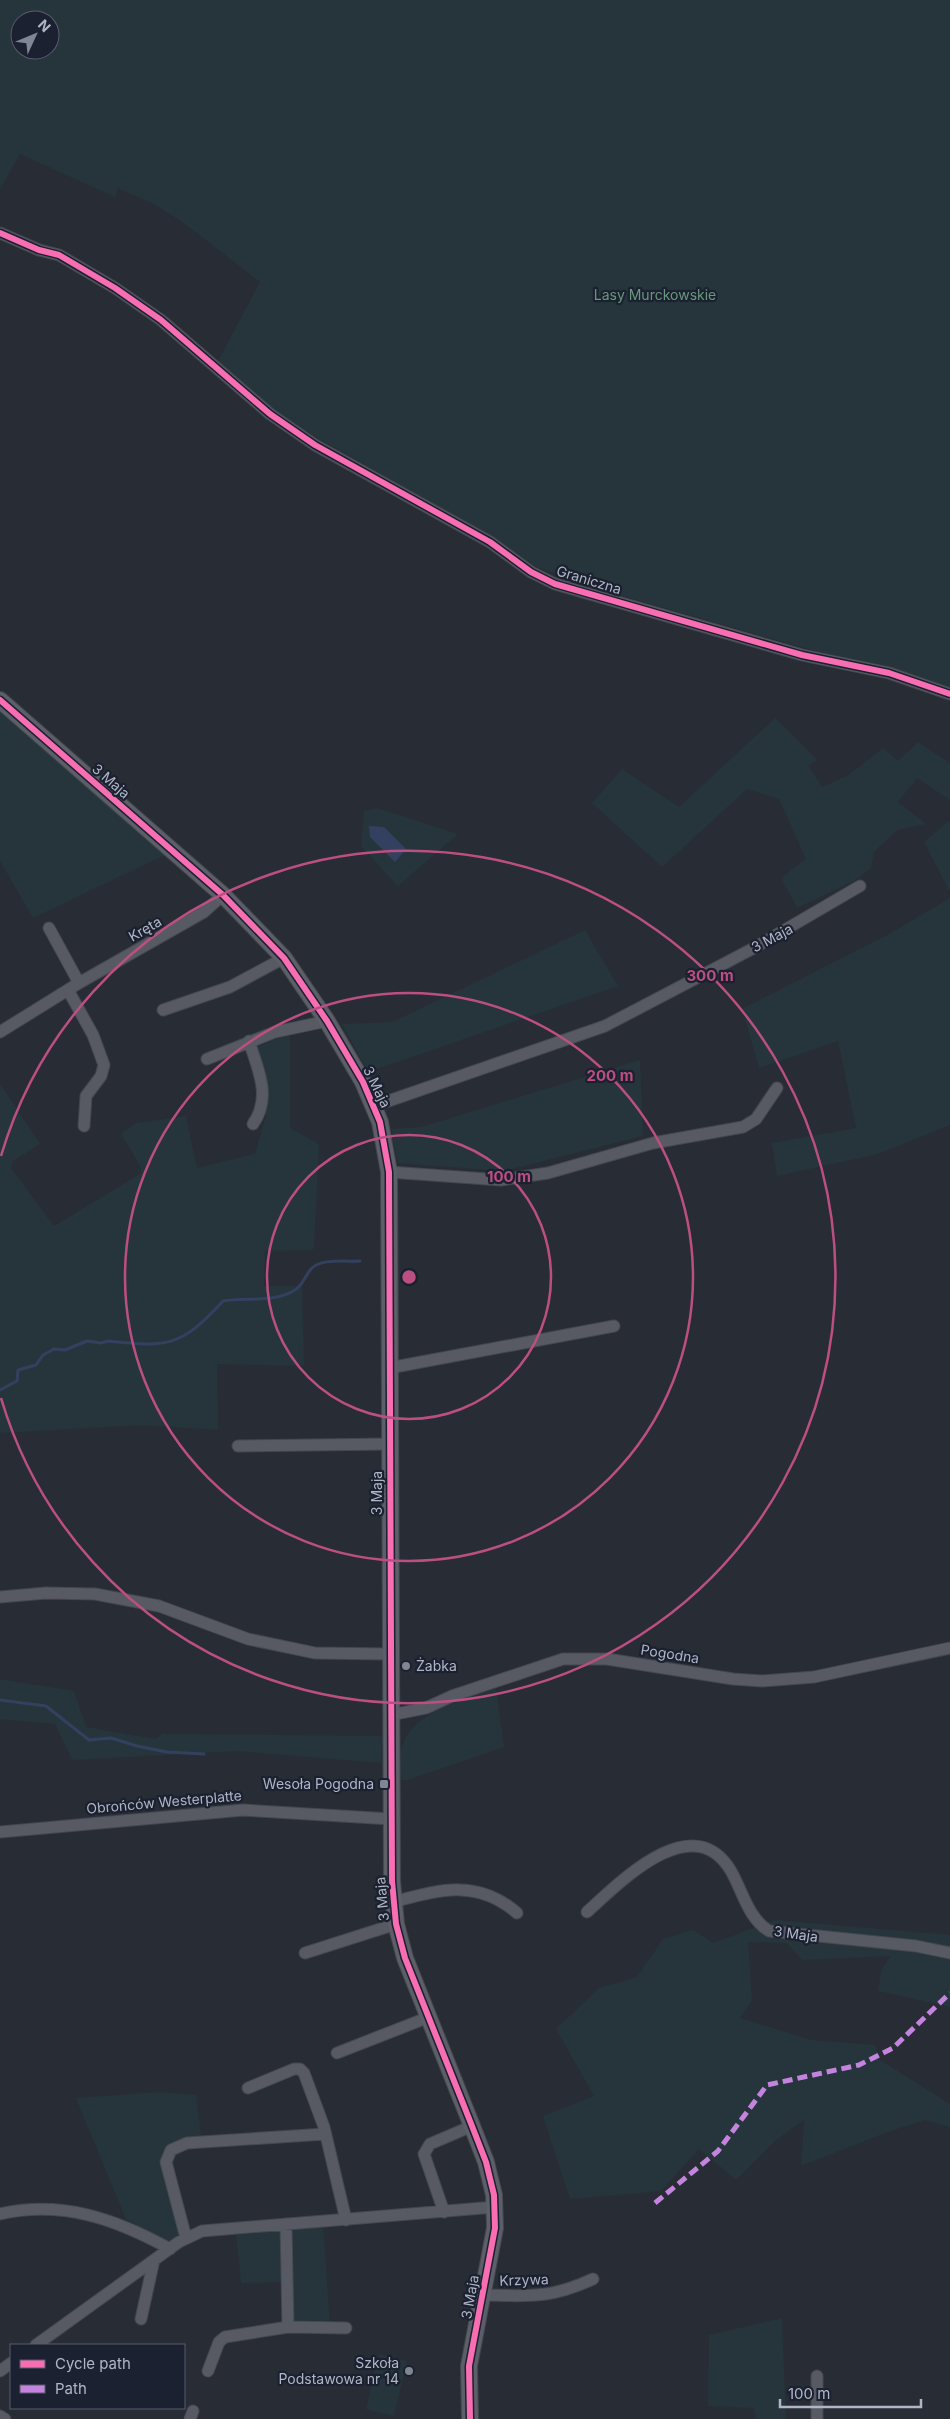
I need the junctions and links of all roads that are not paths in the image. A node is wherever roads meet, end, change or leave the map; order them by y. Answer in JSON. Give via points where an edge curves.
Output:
{"nodes":[{"id":1,"x":0,"y":232,"type":"edge"},
{"id":2,"x":950,"y":694,"type":"edge"},
{"id":3,"x":0,"y":700,"type":"edge"},
{"id":4,"x":860,"y":886,"type":"dead end"},
{"id":5,"x":223,"y":895,"type":"junction"},
{"id":6,"x":49,"y":928,"type":"dead end"},
{"id":7,"x":284,"y":958,"type":"junction"},
{"id":8,"x":79,"y":984,"type":"junction"},
{"id":9,"x":68,"y":990,"type":"junction"},
{"id":10,"x":163,"y":1010,"type":"dead end"},
{"id":11,"x":327,"y":1021,"type":"junction"},
{"id":12,"x":0,"y":1032,"type":"edge"},
{"id":13,"x":249,"y":1041,"type":"junction"},
{"id":14,"x":206,"y":1059,"type":"dead end"},
{"id":15,"x":777,"y":1088,"type":"dead end"},
{"id":16,"x":374,"y":1106,"type":"junction"},
{"id":17,"x":253,"y":1124,"type":"dead end"},
{"id":18,"x":84,"y":1126,"type":"dead end"},
{"id":19,"x":389,"y":1172,"type":"junction"},
{"id":20,"x":614,"y":1326,"type":"dead end"},
{"id":21,"x":389,"y":1368,"type":"junction"},
{"id":22,"x":389,"y":1444,"type":"junction"},
{"id":23,"x":238,"y":1446,"type":"dead end"},
{"id":24,"x":0,"y":1597,"type":"edge"},
{"id":25,"x":950,"y":1648,"type":"edge"},
{"id":26,"x":390,"y":1654,"type":"junction"},
{"id":27,"x":391,"y":1715,"type":"junction"},
{"id":28,"x":391,"y":1820,"type":"junction"},
{"id":29,"x":0,"y":1832,"type":"edge"},
{"id":30,"x":393,"y":1902,"type":"junction"},
{"id":31,"x":587,"y":1912,"type":"dead end"},
{"id":32,"x":517,"y":1913,"type":"dead end"},
{"id":33,"x":396,"y":1924,"type":"junction"},
{"id":34,"x":305,"y":1953,"type":"dead end"},
{"id":35,"x":950,"y":1953,"type":"edge"},
{"id":36,"x":429,"y":2017,"type":"junction"},
{"id":37,"x":337,"y":2053,"type":"dead end"},
{"id":38,"x":248,"y":2088,"type":"dead end"},
{"id":39,"x":472,"y":2126,"type":"junction"},
{"id":40,"x":325,"y":2134,"type":"junction"},
{"id":41,"x":495,"y":2207,"type":"junction"},
{"id":42,"x":444,"y":2212,"type":"junction"},
{"id":43,"x":0,"y":2214,"type":"edge"},
{"id":44,"x":346,"y":2220,"type":"junction"},
{"id":45,"x":286,"y":2224,"type":"junction"},
{"id":46,"x":178,"y":2243,"type":"junction"},
{"id":47,"x":154,"y":2260,"type":"junction"},
{"id":48,"x":593,"y":2279,"type":"dead end"},
{"id":49,"x":483,"y":2295,"type":"junction"},
{"id":50,"x":141,"y":2319,"type":"dead end"},
{"id":51,"x":288,"y":2327,"type":"junction"},
{"id":52,"x":346,"y":2328,"type":"dead end"},
{"id":53,"x":37,"y":2344,"type":"edge"},
{"id":54,"x":208,"y":2371,"type":"dead end"},
{"id":55,"x":817,"y":2376,"type":"dead end"},
{"id":56,"x":0,"y":2416,"type":"edge"},
{"id":57,"x":5,"y":2419,"type":"edge"},
{"id":58,"x":470,"y":2419,"type":"edge"},
{"id":59,"x":817,"y":2419,"type":"edge"}],
"edges":[{"from":1,"to":2,"type":"street","name":"Graniczna","via":[[59,255],[115,288],[161,320],[258,404],[315,445],[490,542],[531,572],[555,584],[802,655],[889,673]]},
{"from":3,"to":5,"type":"street","name":"3 Maja"},
{"from":4,"to":16,"type":"street","name":"3 Maja","via":[[759,945],[605,1026]]},
{"from":5,"to":7,"type":"street","name":"3 Maja"},
{"from":5,"to":8,"type":"street","name":"Kręta","via":[[204,912]]},
{"from":6,"to":8,"type":"street"},
{"from":7,"to":10,"type":"street","via":[[230,987]]},
{"from":7,"to":11,"type":"street","name":"3 Maja"},
{"from":8,"to":9,"type":"street","name":"Kręta"},
{"from":9,"to":12,"type":"street","name":"Kręta"},
{"from":9,"to":18,"type":"street","via":[[93,1035],[104,1065],[86,1096]]},
{"from":11,"to":13,"type":"street"},
{"from":11,"to":16,"type":"street","name":"3 Maja"},
{"from":13,"to":14,"type":"street"},
{"from":13,"to":17,"type":"street","via":[[263,1084],[264,1101]]},
{"from":15,"to":19,"type":"street","via":[[756,1119],[743,1128],[653,1143],[548,1173],[501,1180]]},
{"from":16,"to":19,"type":"street","name":"3 Maja"},
{"from":19,"to":21,"type":"street","name":"3 Maja"},
{"from":20,"to":21,"type":"street"},
{"from":21,"to":22,"type":"street","name":"3 Maja"},
{"from":22,"to":23,"type":"street"},
{"from":22,"to":26,"type":"street","name":"3 Maja"},
{"from":24,"to":26,"type":"street","via":[[46,1593],[95,1594],[159,1606],[248,1639],[315,1653]]},
{"from":25,"to":27,"type":"street","name":"Pogodna","via":[[814,1677],[762,1681],[607,1658],[563,1659],[452,1696],[426,1708]]},
{"from":26,"to":27,"type":"street","name":"3 Maja"},
{"from":27,"to":28,"type":"street","name":"3 Maja"},
{"from":28,"to":29,"type":"street","name":"Obrońców Westerplatte","via":[[243,1810]]},
{"from":28,"to":30,"type":"street","name":"3 Maja"},
{"from":30,"to":32,"type":"street","name":"3 Maja","via":[[432,1892],[476,1890]]},
{"from":30,"to":33,"type":"street","name":"3 Maja"},
{"from":31,"to":35,"type":"street","name":"3 Maja","via":[[657,1855],[696,1846],[716,1853],[724,1862],[757,1922],[769,1931],[916,1946]]},
{"from":33,"to":34,"type":"street","name":"3 Maja"},
{"from":33,"to":36,"type":"street","name":"3 Maja","via":[[405,1958]]},
{"from":36,"to":37,"type":"street"},
{"from":36,"to":39,"type":"street","name":"3 Maja"},
{"from":38,"to":40,"type":"street","via":[[300,2069]]},
{"from":39,"to":41,"type":"street","name":"3 Maja","via":[[491,2180]]},
{"from":39,"to":42,"type":"street","via":[[425,2148],[424,2154]]},
{"from":40,"to":44,"type":"street"},
{"from":40,"to":46,"type":"street","via":[[187,2143],[171,2150],[166,2162]]},
{"from":41,"to":42,"type":"street"},
{"from":41,"to":49,"type":"street","name":"3 Maja","via":[[495,2228]]},
{"from":42,"to":44,"type":"street"},
{"from":43,"to":46,"type":"street","via":[[24,2208],[44,2208],[102,2218]]},
{"from":44,"to":45,"type":"street"},
{"from":45,"to":46,"type":"street","via":[[202,2231]]},
{"from":45,"to":51,"type":"street"},
{"from":46,"to":47,"type":"street"},
{"from":47,"to":50,"type":"street"},
{"from":47,"to":53,"type":"street"},
{"from":48,"to":49,"type":"street","name":"Krzywa","via":[[555,2294]]},
{"from":49,"to":58,"type":"street","name":"3 Maja","via":[[470,2366]]},
{"from":51,"to":52,"type":"street"},
{"from":51,"to":54,"type":"street","via":[[225,2338],[219,2342]]},
{"from":55,"to":59,"type":"street"},
{"from":56,"to":57,"type":"street"}]}
